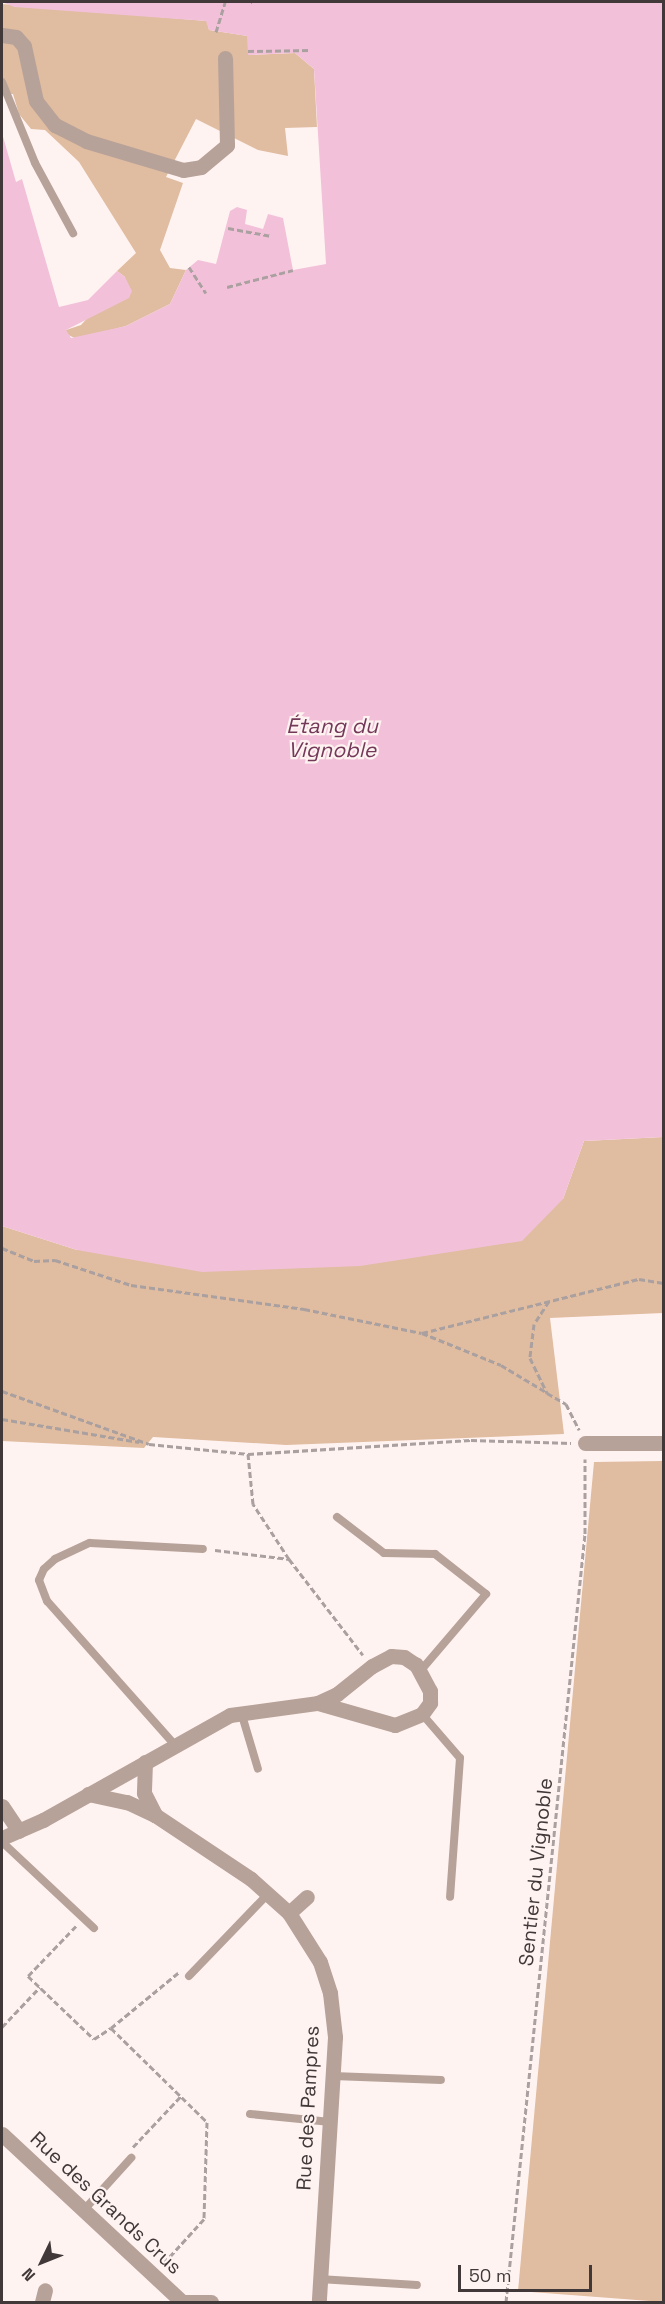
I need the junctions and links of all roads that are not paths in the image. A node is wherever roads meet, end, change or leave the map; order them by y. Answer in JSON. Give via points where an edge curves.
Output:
{"nodes":[{"id":1,"x":2,"y":35,"type":"edge"},
{"id":2,"x":225,"y":58,"type":"dead end"},
{"id":3,"x":2,"y":82,"type":"edge"},
{"id":4,"x":73,"y":233,"type":"dead end"},
{"id":5,"x":585,"y":1443,"type":"road end"},
{"id":6,"x":663,"y":1443,"type":"edge"},
{"id":7,"x":336,"y":1517,"type":"dead end"},
{"id":8,"x":203,"y":1549,"type":"road end"},
{"id":9,"x":421,"y":1670,"type":"junction"},
{"id":10,"x":318,"y":1703,"type":"junction"},
{"id":11,"x":241,"y":1711,"type":"junction"},
{"id":12,"x":422,"y":1714,"type":"junction"},
{"id":13,"x":174,"y":1744,"type":"junction"},
{"id":14,"x":145,"y":1762,"type":"junction"},
{"id":15,"x":258,"y":1769,"type":"dead end"},
{"id":16,"x":88,"y":1794,"type":"junction"},
{"id":17,"x":2,"y":1806,"type":"edge"},
{"id":18,"x":155,"y":1815,"type":"junction"},
{"id":19,"x":19,"y":1831,"type":"junction"},
{"id":20,"x":2,"y":1840,"type":"edge"},
{"id":21,"x":269,"y":1893,"type":"junction"},
{"id":22,"x":307,"y":1897,"type":"dead end"},
{"id":23,"x":450,"y":1897,"type":"dead end"},
{"id":24,"x":289,"y":1913,"type":"junction"},
{"id":25,"x":94,"y":1929,"type":"dead end"},
{"id":26,"x":189,"y":1976,"type":"road end"},
{"id":27,"x":333,"y":2076,"type":"junction"},
{"id":28,"x":441,"y":2080,"type":"dead end"},
{"id":29,"x":250,"y":2114,"type":"dead end"},
{"id":30,"x":331,"y":2122,"type":"junction"},
{"id":31,"x":2,"y":2134,"type":"edge"},
{"id":32,"x":131,"y":2158,"type":"road end"},
{"id":33,"x":83,"y":2211,"type":"junction"},
{"id":34,"x":319,"y":2279,"type":"junction"},
{"id":35,"x":417,"y":2285,"type":"dead end"},
{"id":36,"x":181,"y":2302,"type":"edge"},
{"id":37,"x":211,"y":2302,"type":"edge"},
{"id":38,"x":319,"y":2302,"type":"edge"}],
"edges":[{"from":1,"to":2,"type":"street","via":[[16,37],[24,46],[36,101],[55,125],[78,138],[183,170],[201,167],[226,145]]},
{"from":3,"to":4,"type":"lane","via":[[35,163]]},
{"from":5,"to":6,"type":"street"},
{"from":7,"to":9,"type":"lane","via":[[384,1553],[435,1554],[486,1594]]},
{"from":8,"to":13,"type":"lane","via":[[90,1543],[55,1559],[39,1581],[47,1601]]},
{"from":9,"to":10,"type":"street","via":[[398,1656],[372,1666],[345,1689]]},
{"from":9,"to":12,"type":"street","via":[[431,1697]]},
{"from":10,"to":11,"type":"street"},
{"from":10,"to":12,"type":"street","via":[[387,1724],[408,1722]]},
{"from":11,"to":13,"type":"street"},
{"from":11,"to":15,"type":"lane"},
{"from":12,"to":23,"type":"lane","via":[[460,1758]]},
{"from":13,"to":14,"type":"street"},
{"from":14,"to":16,"type":"street"},
{"from":14,"to":18,"type":"street","via":[[144,1793]]},
{"from":16,"to":18,"type":"street","name":"Rue des Pampres","via":[[127,1802]]},
{"from":16,"to":19,"type":"street"},
{"from":17,"to":19,"type":"street"},
{"from":18,"to":21,"type":"street","name":"Rue des Pampres"},
{"from":19,"to":20,"type":"street"},
{"from":20,"to":25,"type":"lane"},
{"from":21,"to":24,"type":"street","name":"Rue des Pampres"},
{"from":21,"to":26,"type":"lane"},
{"from":22,"to":24,"type":"street"},
{"from":24,"to":27,"type":"street","name":"Rue des Pampres","via":[[314,1949],[330,1994]]},
{"from":27,"to":28,"type":"lane"},
{"from":27,"to":30,"type":"street","name":"Rue des Pampres"},
{"from":29,"to":30,"type":"lane"},
{"from":30,"to":34,"type":"street","name":"Rue des Pampres"},
{"from":31,"to":33,"type":"street","name":"Rue des Grands Crus"},
{"from":32,"to":33,"type":"lane"},
{"from":33,"to":36,"type":"street","name":"Rue des Grands Crus"},
{"from":34,"to":35,"type":"lane"},
{"from":34,"to":38,"type":"street","name":"Rue des Pampres"},
{"from":36,"to":37,"type":"street"}]}
